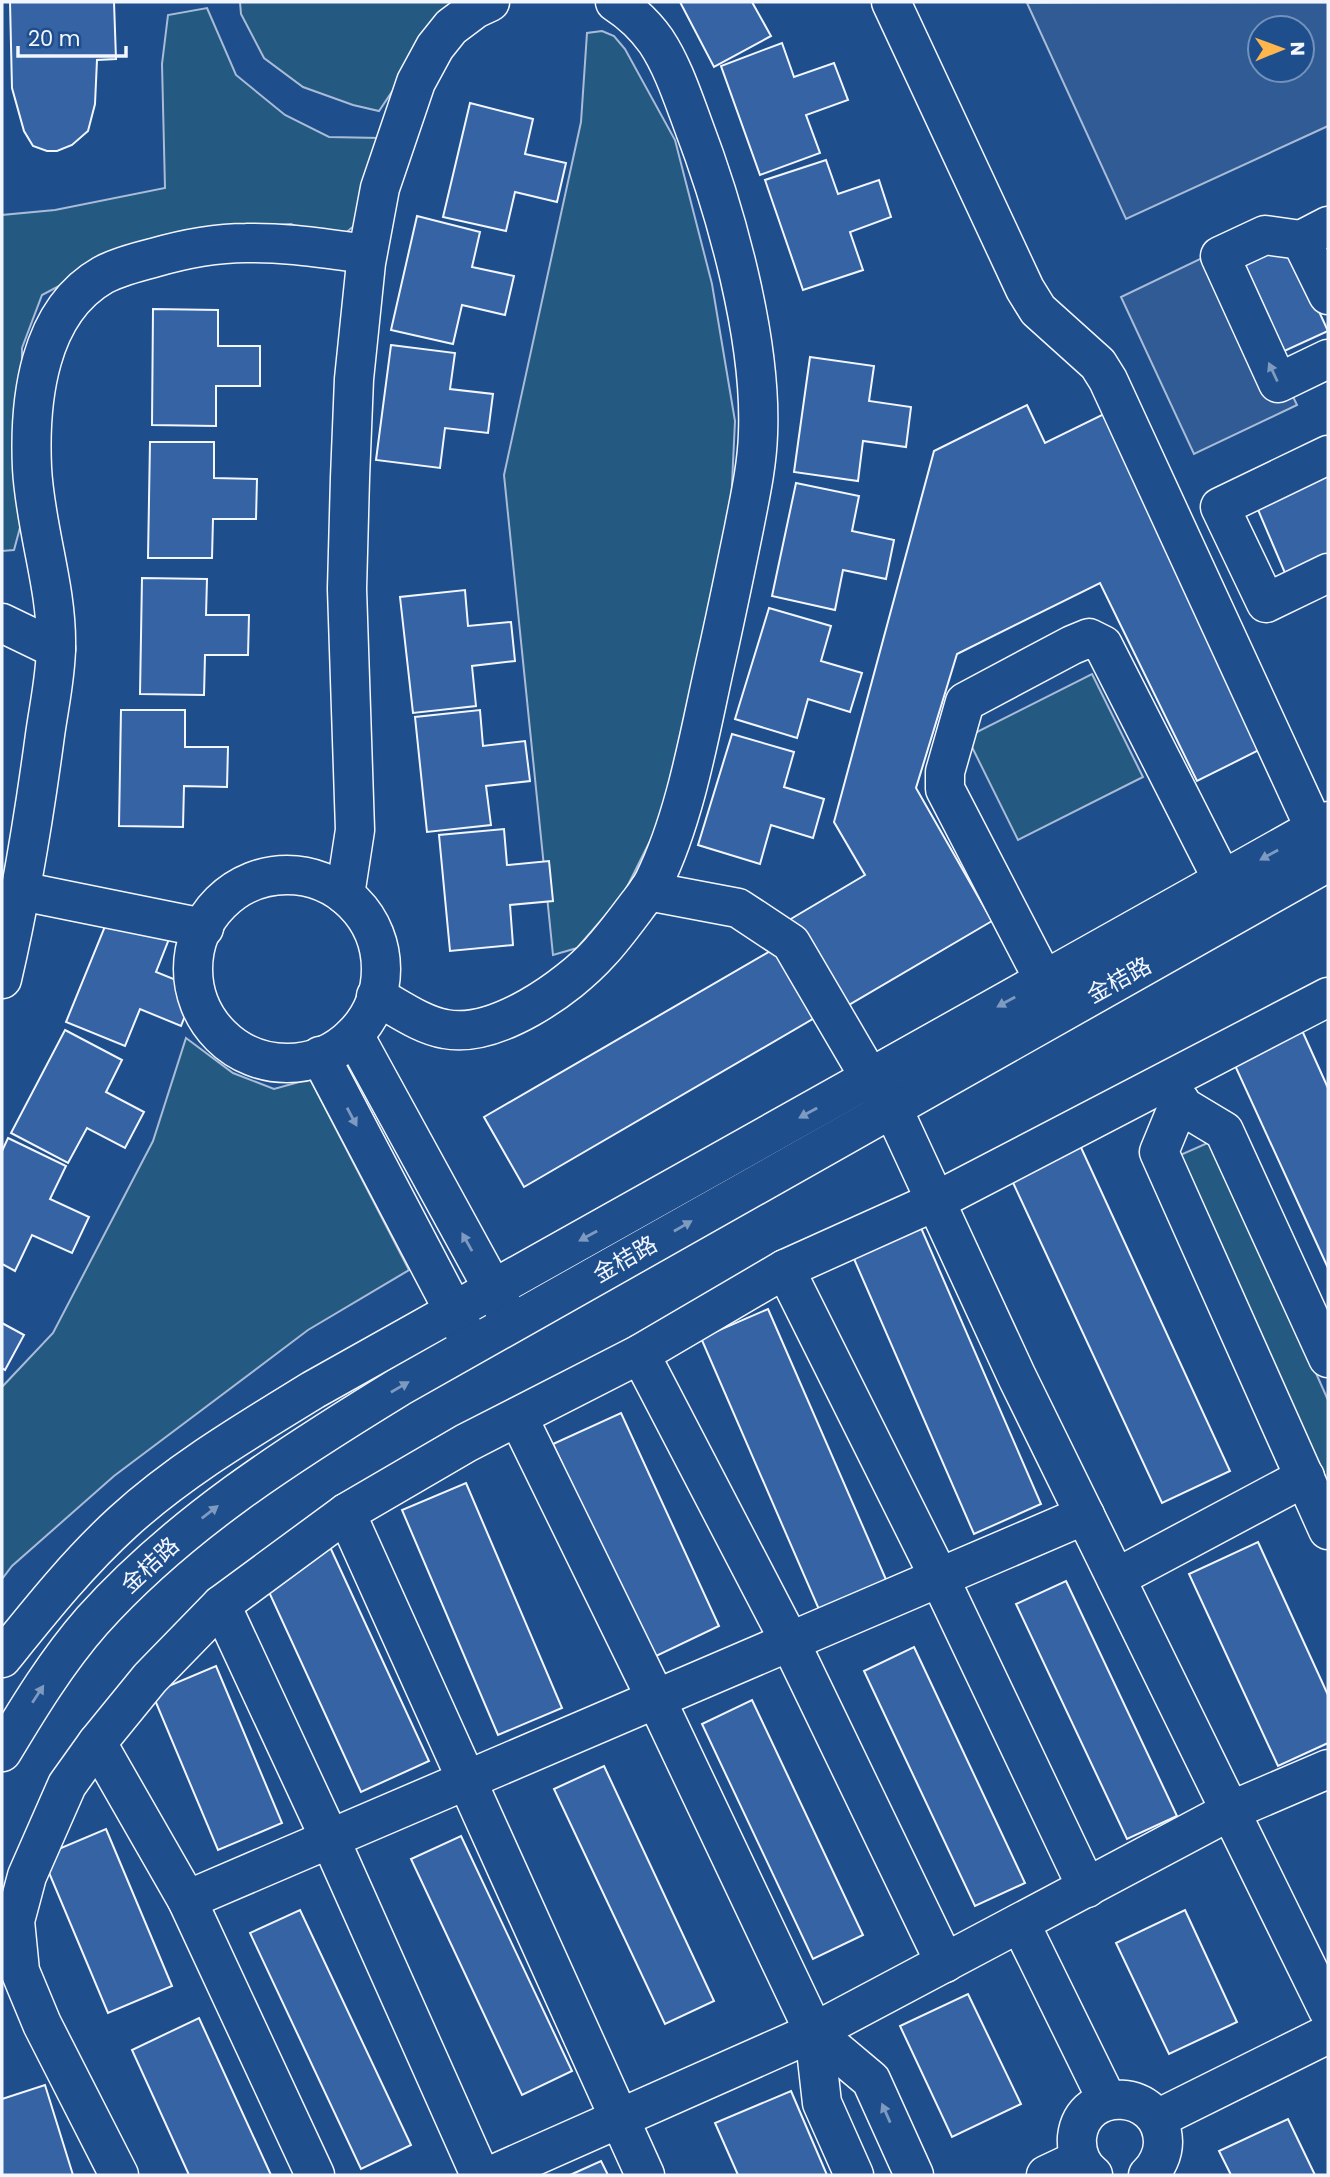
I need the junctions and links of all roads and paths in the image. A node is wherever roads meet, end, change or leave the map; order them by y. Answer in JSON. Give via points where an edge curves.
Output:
{"nodes":[{"id":1,"x":490,"y":2,"type":"edge"},
{"id":2,"x":615,"y":2,"type":"edge"},
{"id":3,"x":891,"y":2,"type":"edge"},
{"id":4,"x":1315,"y":233,"type":"edge"},
{"id":5,"x":367,"y":254,"type":"junction"},
{"id":6,"x":1328,"y":295,"type":"edge"},
{"id":7,"x":1328,"y":359,"type":"edge"},
{"id":8,"x":19,"y":392,"type":"edge"},
{"id":9,"x":1328,"y":455,"type":"edge"},
{"id":10,"x":1328,"y":573,"type":"edge"},
{"id":11,"x":2,"y":623,"type":"edge"},
{"id":12,"x":57,"y":649,"type":"junction"},
{"id":13,"x":1324,"y":838,"type":"edge"},
{"id":14,"x":1223,"y":881,"type":"junction"},
{"id":15,"x":21,"y":891,"type":"junction"},
{"id":16,"x":648,"y":891,"type":"junction"},
{"id":17,"x":345,"y":895,"type":"junction"},
{"id":18,"x":204,"y":928,"type":"junction"},
{"id":19,"x":2,"y":979,"type":"edge"},
{"id":20,"x":1045,"y":980,"type":"junction"},
{"id":21,"x":376,"y":996,"type":"junction"},
{"id":22,"x":1328,"y":997,"type":"edge"},
{"id":23,"x":354,"y":1035,"type":"junction"},
{"id":24,"x":320,"y":1056,"type":"junction"},
{"id":25,"x":1173,"y":1091,"type":"junction"},
{"id":26,"x":881,"y":1093,"type":"junction"},
{"id":27,"x":936,"y":1201,"type":"junction"},
{"id":28,"x":785,"y":1269,"type":"junction"},
{"id":29,"x":493,"y":1289,"type":"junction"},
{"id":30,"x":454,"y":1311,"type":"junction"},
{"id":31,"x":511,"y":1323,"type":"junction"},
{"id":32,"x":472,"y":1346,"type":"junction"},
{"id":33,"x":640,"y":1354,"type":"junction"},
{"id":34,"x":1328,"y":1358,"type":"edge"},
{"id":35,"x":518,"y":1417,"type":"junction"},
{"id":36,"x":1305,"y":1477,"type":"junction"},
{"id":37,"x":346,"y":1513,"type":"junction"},
{"id":38,"x":1085,"y":1515,"type":"junction"},
{"id":39,"x":1328,"y":1530,"type":"edge"},
{"id":40,"x":939,"y":1577,"type":"junction"},
{"id":41,"x":1116,"y":1578,"type":"junction"},
{"id":42,"x":222,"y":1605,"type":"junction"},
{"id":43,"x":790,"y":1642,"type":"junction"},
{"id":44,"x":2,"y":1658,"type":"edge"},
{"id":45,"x":656,"y":1699,"type":"junction"},
{"id":46,"x":97,"y":1743,"type":"junction"},
{"id":47,"x":2,"y":1752,"type":"edge"},
{"id":48,"x":1328,"y":1769,"type":"edge"},
{"id":49,"x":468,"y":1780,"type":"junction"},
{"id":50,"x":1230,"y":1811,"type":"junction"},
{"id":51,"x":330,"y":1839,"type":"junction"},
{"id":52,"x":1087,"y":1888,"type":"junction"},
{"id":53,"x":187,"y":1900,"type":"junction"},
{"id":54,"x":1020,"y":1923,"type":"junction"},
{"id":55,"x":945,"y":1963,"type":"junction"},
{"id":56,"x":1328,"y":2010,"type":"edge"},
{"id":57,"x":814,"y":2032,"type":"junction"},
{"id":58,"x":1328,"y":2034,"type":"edge"},
{"id":59,"x":1107,"y":2100,"type":"junction"},
{"id":60,"x":620,"y":2118,"type":"junction"},
{"id":61,"x":1157,"y":2119,"type":"junction"},
{"id":62,"x":1086,"y":2167,"type":"edge"},
{"id":63,"x":119,"y":2175,"type":"edge"},
{"id":64,"x":314,"y":2175,"type":"edge"},
{"id":65,"x":480,"y":2175,"type":"edge"},
{"id":66,"x":492,"y":2175,"type":"edge"},
{"id":67,"x":645,"y":2175,"type":"edge"},
{"id":68,"x":854,"y":2175,"type":"edge"},
{"id":69,"x":914,"y":2175,"type":"edge"},
{"id":70,"x":1046,"y":2175,"type":"edge"},
{"id":71,"x":1148,"y":2175,"type":"edge"}],
"edges":[{"from":1,"to":5,"type":"street","via":[[451,27],[416,82],[380,188]]},
{"from":2,"to":16,"type":"street","via":[[638,17],[657,43],[700,143],[740,286],[758,396],[755,469],[730,600],[682,803]]},
{"from":3,"to":13,"type":"street","via":[[1025,289],[1038,310],[1098,364],[1108,380]]},
{"from":4,"to":6,"type":"street"},
{"from":7,"to":4,"type":"street","one_way":true,"via":[[1278,383],[1220,256],[1265,235]]},
{"from":5,"to":8,"type":"street","via":[[284,245],[213,244],[104,275],[80,292],[60,318]]},
{"from":5,"to":17,"type":"street","via":[[349,478],[347,589],[355,830]]},
{"from":8,"to":12,"type":"street","via":[[31,421],[32,472]]},
{"from":9,"to":10,"type":"street","via":[[1220,508],[1266,603]]},
{"from":11,"to":12,"type":"street"},
{"from":12,"to":15,"type":"street"},
{"from":13,"to":14,"type":"street","one_way":true},
{"from":13,"to":26,"type":"street","name":"金桔路"},
{"from":14,"to":20,"type":"street"},
{"from":14,"to":20,"type":"street","via":[[1102,645],[1088,638],[965,702],[945,772],[945,789]]},
{"from":15,"to":18,"type":"street"},
{"from":15,"to":19,"type":"street"},
{"from":16,"to":21,"type":"street","via":[[598,955],[529,1008],[499,1024],[444,1029]]},
{"from":16,"to":26,"type":"street","via":[[737,908],[791,943]]},
{"from":17,"to":18,"type":"street","via":[[325,882],[294,874],[262,877],[233,891]]},
{"from":17,"to":21,"type":"street","via":[[371,924],[380,953],[381,982]]},
{"from":18,"to":24,"type":"street","via":[[197,943],[194,975],[201,1006],[219,1033],[243,1052],[271,1062],[301,1062]]},
{"from":20,"to":26,"type":"street","one_way":true},
{"from":21,"to":23,"type":"street","via":[[372,1011]]},
{"from":22,"to":25,"type":"street"},
{"from":23,"to":24,"type":"street"},
{"from":29,"to":23,"type":"street","one_way":true},
{"from":24,"to":30,"type":"street","one_way":true},
{"from":25,"to":27,"type":"street"},
{"from":25,"to":34,"type":"street","via":[[1184,1107],[1224,1131]]},
{"from":25,"to":36,"type":"street","via":[[1159,1152]]},
{"from":26,"to":27,"type":"street"},
{"from":26,"to":29,"type":"street","one_way":true},
{"from":31,"to":26,"type":"street","name":"金桔路","one_way":true},
{"from":27,"to":28,"type":"street"},
{"from":27,"to":38,"type":"street"},
{"from":28,"to":33,"type":"street"},
{"from":28,"to":40,"type":"street"},
{"from":29,"to":30,"type":"street"},
{"from":29,"to":31,"type":"street"},
{"from":30,"to":32,"type":"street"},
{"from":30,"to":44,"type":"street","via":[[313,1390],[172,1483],[83,1562]]},
{"from":31,"to":32,"type":"street","name":"金桔路"},
{"from":47,"to":32,"type":"street","name":"金桔路","one_way":true,"via":[[51,1674],[92,1622],[185,1532],[297,1451]]},
{"from":33,"to":35,"type":"street"},
{"from":33,"to":43,"type":"street"},
{"from":35,"to":37,"type":"street"},
{"from":35,"to":45,"type":"street"},
{"from":36,"to":39,"type":"street"},
{"from":36,"to":41,"type":"street"},
{"from":37,"to":42,"type":"street"},
{"from":37,"to":49,"type":"street"},
{"from":38,"to":40,"type":"street"},
{"from":38,"to":41,"type":"street"},
{"from":40,"to":43,"type":"street"},
{"from":40,"to":52,"type":"street"},
{"from":41,"to":50,"type":"street"},
{"from":42,"to":46,"type":"street","via":[[150,1678]]},
{"from":42,"to":51,"type":"street"},
{"from":43,"to":45,"type":"street"},
{"from":43,"to":55,"type":"street"},
{"from":45,"to":49,"type":"street"},
{"from":45,"to":57,"type":"street"},
{"from":46,"to":53,"type":"street"},
{"from":46,"to":63,"type":"street","via":[[67,1785],[27,1876],[15,1921],[20,1971]]},
{"from":48,"to":50,"type":"street"},
{"from":49,"to":51,"type":"street"},
{"from":49,"to":60,"type":"street"},
{"from":50,"to":52,"type":"street"},
{"from":50,"to":56,"type":"street"},
{"from":51,"to":53,"type":"street"},
{"from":51,"to":65,"type":"street"},
{"from":52,"to":54,"type":"street"},
{"from":53,"to":64,"type":"street"},
{"from":54,"to":55,"type":"street"},
{"from":54,"to":59,"type":"street"},
{"from":55,"to":57,"type":"street"},
{"from":57,"to":60,"type":"street"},
{"from":57,"to":68,"type":"street","via":[[822,2104]]},
{"from":69,"to":57,"type":"street","one_way":true,"via":[[871,2080]]},
{"from":58,"to":61,"type":"street"},
{"from":59,"to":61,"type":"street","via":[[1136,2101]]},
{"from":59,"to":62,"type":"street","via":[[1084,2117],[1078,2131],[1076,2145]]},
{"from":60,"to":66,"type":"street"},
{"from":60,"to":67,"type":"street"},
{"from":61,"to":71,"type":"street","via":[[1163,2147]]},
{"from":62,"to":70,"type":"street"}]}
